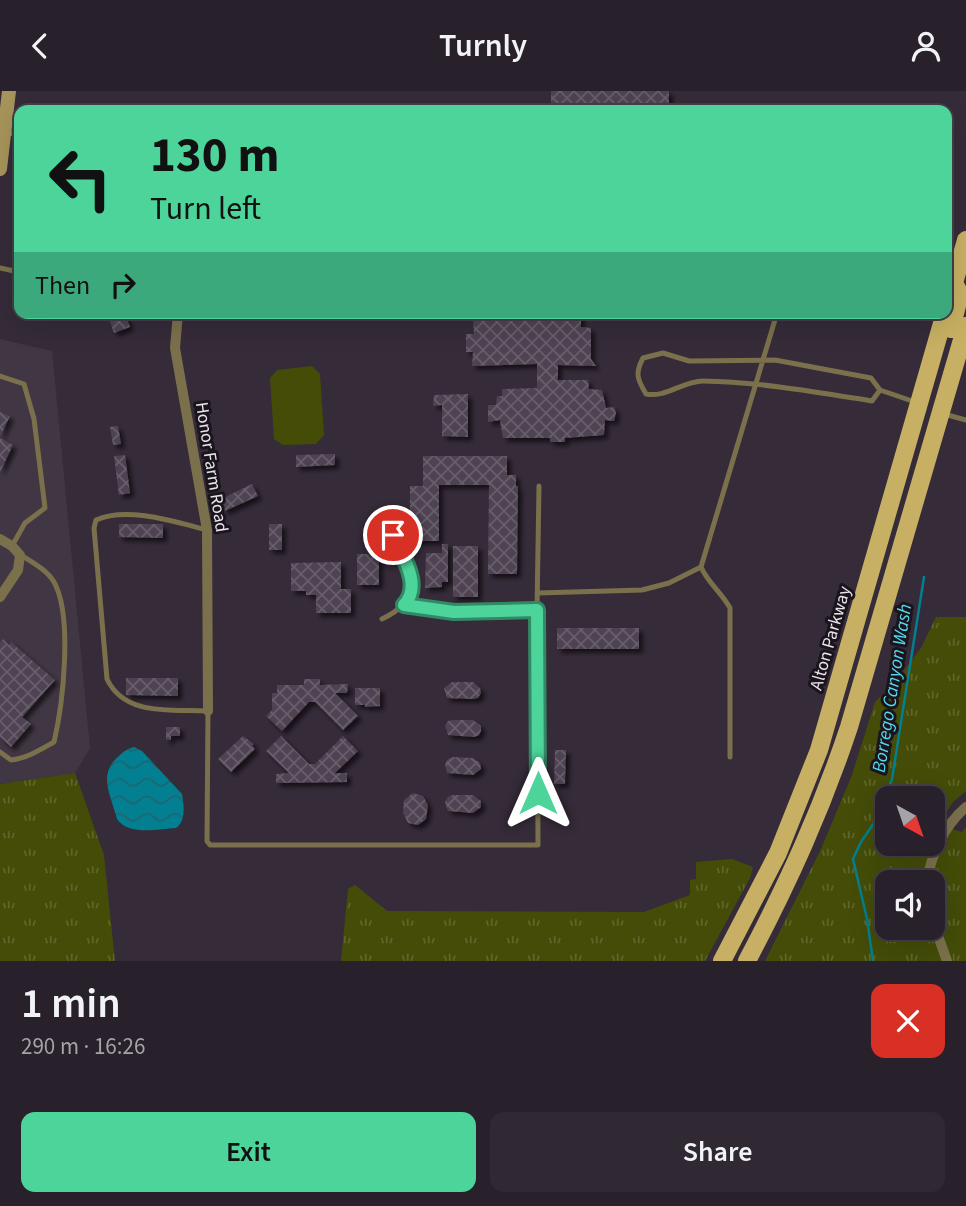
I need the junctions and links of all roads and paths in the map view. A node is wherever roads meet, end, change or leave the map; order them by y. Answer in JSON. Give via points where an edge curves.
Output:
{"nodes":[{"id":1,"x":9,"y":91,"type":"edge"},
{"id":2,"x":12,"y":134,"type":"edge"},
{"id":3,"x":0,"y":169,"type":"edge"},
{"id":4,"x":966,"y":240,"type":"edge"},
{"id":5,"x":954,"y":283,"type":"junction"},
{"id":6,"x":952,"y":290,"type":"edge"},
{"id":7,"x":177,"y":319,"type":"edge"},
{"id":8,"x":775,"y":319,"type":"edge"},
{"id":9,"x":943,"y":319,"type":"edge"},
{"id":10,"x":966,"y":326,"type":"edge"},
{"id":11,"x":764,"y":359,"type":"junction"},
{"id":12,"x":0,"y":376,"type":"edge"},
{"id":13,"x":758,"y":383,"type":"junction"},
{"id":14,"x":880,"y":390,"type":"junction"},
{"id":15,"x":919,"y":404,"type":"junction"},
{"id":16,"x":941,"y":413,"type":"junction"},
{"id":17,"x":966,"y":420,"type":"edge"},
{"id":18,"x":539,"y":486,"type":"dead end"},
{"id":19,"x":207,"y":530,"type":"junction"},
{"id":20,"x":393,"y":535,"type":"dead end"},
{"id":21,"x":0,"y":539,"type":"edge"},
{"id":22,"x":16,"y":550,"type":"junction"},
{"id":23,"x":701,"y":567,"type":"junction"},
{"id":24,"x":538,"y":593,"type":"junction"},
{"id":25,"x":0,"y":597,"type":"edge"},
{"id":26,"x":404,"y":605,"type":"junction"},
{"id":27,"x":537,"y":610,"type":"junction"},
{"id":28,"x":382,"y":619,"type":"dead end"},
{"id":29,"x":208,"y":711,"type":"junction"},
{"id":30,"x":0,"y":752,"type":"edge"},
{"id":31,"x":730,"y":757,"type":"dead end"},
{"id":32,"x":966,"y":807,"type":"edge"},
{"id":33,"x":929,"y":870,"type":"edge"},
{"id":34,"x":939,"y":940,"type":"edge"},
{"id":35,"x":722,"y":961,"type":"edge"},
{"id":36,"x":747,"y":961,"type":"edge"},
{"id":37,"x":947,"y":961,"type":"edge"}],
"edges":[{"from":1,"to":2,"type":"main road"},
{"from":2,"to":3,"type":"main road"},
{"from":4,"to":5,"type":"main road"},
{"from":5,"to":6,"type":"main road"},
{"from":5,"to":16,"type":"main road","via":[[960,294],[931,397],[932,408]]},
{"from":7,"to":19,"type":"street","name":"Honor Farm Road","via":[[175,348]]},
{"from":8,"to":11,"type":"lane"},
{"from":9,"to":15,"type":"main road","name":"Alton Parkway"},
{"from":10,"to":16,"type":"main road"},
{"from":11,"to":13,"type":"lane"},
{"from":11,"to":13,"type":"lane","via":[[690,361],[663,353],[643,358],[637,369],[646,394],[656,396],[699,381]]},
{"from":11,"to":14,"type":"lane","via":[[871,378]]},
{"from":12,"to":22,"type":"lane","via":[[24,384],[34,419],[45,508],[25,523]]},
{"from":13,"to":14,"type":"lane","via":[[872,401]]},
{"from":13,"to":23,"type":"lane"},
{"from":14,"to":15,"type":"lane"},
{"from":15,"to":35,"type":"main road","name":"Alton Parkway","via":[[816,759],[778,853]]},
{"from":16,"to":17,"type":"lane"},
{"from":16,"to":36,"type":"main road","via":[[827,793]]},
{"from":18,"to":24,"type":"lane"},
{"from":19,"to":29,"type":"street","name":"Honor Farm Road"},
{"from":19,"to":29,"type":"lane","via":[[137,516],[103,517],[96,520],[94,528],[107,679],[113,693],[139,708]]},
{"from":20,"to":26,"type":"lane","via":[[413,582]]},
{"from":21,"to":22,"type":"street"},
{"from":22,"to":25,"type":"street","via":[[18,569]]},
{"from":22,"to":30,"type":"lane","via":[[54,581],[66,646],[54,742],[23,758],[11,760]]},
{"from":23,"to":24,"type":"lane","via":[[642,590]]},
{"from":23,"to":31,"type":"lane","via":[[730,608]]},
{"from":24,"to":27,"type":"lane"},
{"from":26,"to":27,"type":"lane","via":[[454,612]]},
{"from":26,"to":28,"type":"lane"},
{"from":27,"to":29,"type":"lane","via":[[538,845],[210,845]]},
{"from":32,"to":33,"type":"street","via":[[938,844]]},
{"from":34,"to":37,"type":"street"}]}
